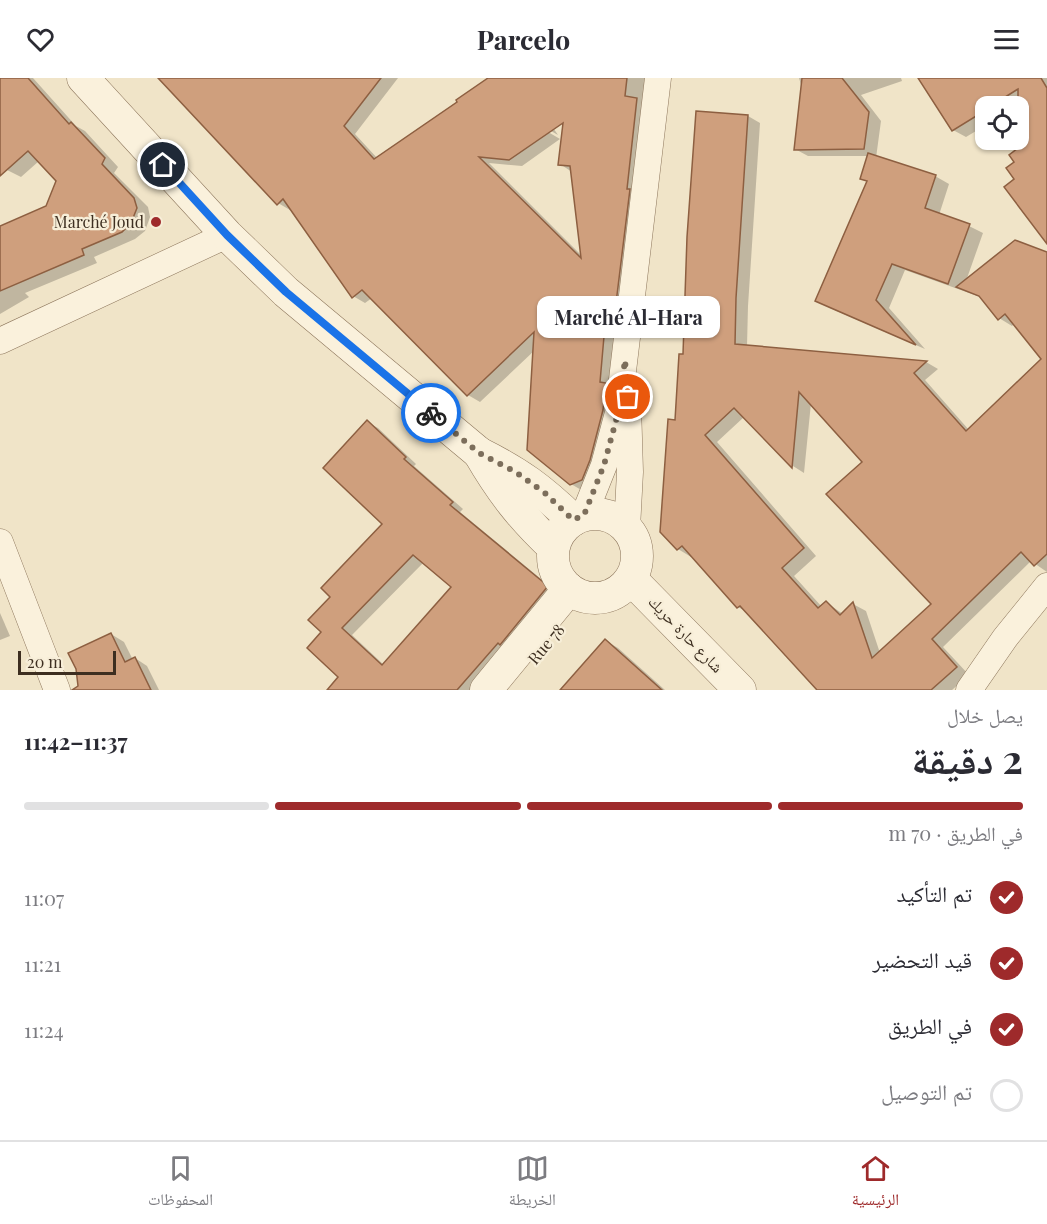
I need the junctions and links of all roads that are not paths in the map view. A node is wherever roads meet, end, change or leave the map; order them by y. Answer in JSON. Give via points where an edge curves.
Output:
{"nodes":[{"id":1,"x":83,"y":78,"type":"edge"},
{"id":2,"x":658,"y":78,"type":"edge"},
{"id":3,"x":227,"y":235,"type":"junction"},
{"id":4,"x":0,"y":341,"type":"edge"},
{"id":5,"x":625,"y":360,"type":"junction"},
{"id":6,"x":479,"y":453,"type":"junction"},
{"id":7,"x":578,"y":518,"type":"junction"},
{"id":8,"x":627,"y":528,"type":"junction"},
{"id":9,"x":0,"y":542,"type":"edge"},
{"id":10,"x":553,"y":547,"type":"junction"},
{"id":11,"x":632,"y":579,"type":"junction"},
{"id":12,"x":1047,"y":586,"type":"edge"},
{"id":13,"x":577,"y":593,"type":"junction"},
{"id":14,"x":57,"y":690,"type":"edge"},
{"id":15,"x":486,"y":690,"type":"edge"},
{"id":16,"x":508,"y":690,"type":"edge"},
{"id":17,"x":740,"y":690,"type":"edge"},
{"id":18,"x":969,"y":690,"type":"edge"}],
"edges":[{"from":1,"to":3,"type":"street"},
{"from":2,"to":5,"type":"street"},
{"from":3,"to":4,"type":"street"},
{"from":3,"to":6,"type":"street","via":[[286,292]]},
{"from":5,"to":7,"type":"street","via":[[604,465]]},
{"from":5,"to":8,"type":"street","via":[[629,427]]},
{"from":6,"to":7,"type":"street","via":[[514,471]]},
{"from":6,"to":10,"type":"street","via":[[499,488]]},
{"from":7,"to":8,"type":"street","via":[[607,516]]},
{"from":7,"to":10,"type":"street","via":[[557,536]]},
{"from":8,"to":11,"type":"street","via":[[636,546]]},
{"from":9,"to":14,"type":"street"},
{"from":10,"to":13,"type":"street","via":[[552,561],[558,576]]},
{"from":11,"to":13,"type":"street","via":[[612,595],[594,599]]},
{"from":11,"to":17,"type":"street","name":"شارع حارة حريك"},
{"from":12,"to":18,"type":"street"},
{"from":13,"to":15,"type":"street"},
{"from":13,"to":16,"type":"street","name":"Rue 78"}]}
